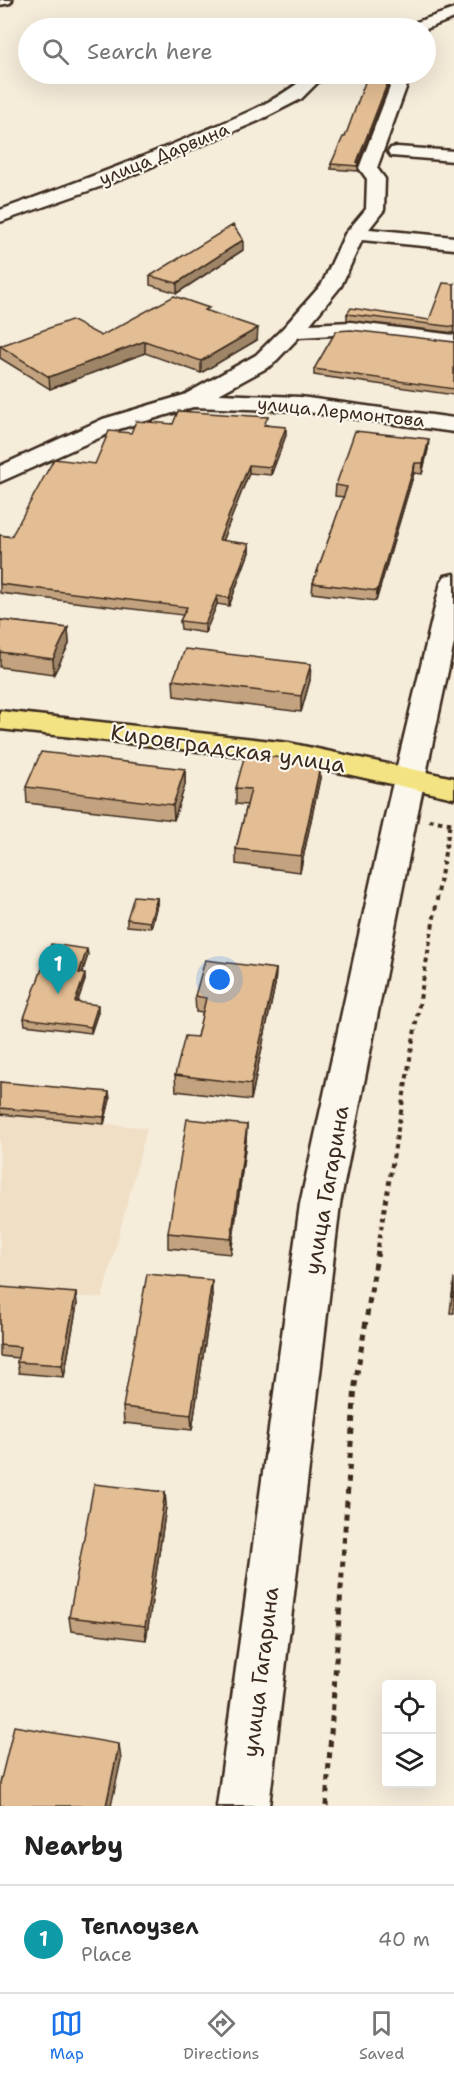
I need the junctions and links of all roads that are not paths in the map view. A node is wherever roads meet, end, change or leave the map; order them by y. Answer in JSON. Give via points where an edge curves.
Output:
{"nodes":[{"id":1,"x":5,"y":0,"type":"edge"},
{"id":2,"x":0,"y":2,"type":"edge"},
{"id":3,"x":454,"y":13,"type":"edge"},
{"id":4,"x":436,"y":19,"type":"edge"},
{"id":5,"x":307,"y":84,"type":"edge"},
{"id":6,"x":399,"y":84,"type":"edge"},
{"id":7,"x":397,"y":152,"type":"dead end"},
{"id":8,"x":454,"y":156,"type":"edge"},
{"id":9,"x":0,"y":216,"type":"edge"},
{"id":10,"x":355,"y":234,"type":"junction"},
{"id":11,"x":454,"y":243,"type":"edge"},
{"id":12,"x":293,"y":331,"type":"junction"},
{"id":13,"x":454,"y":340,"type":"edge"},
{"id":14,"x":192,"y":400,"type":"junction"},
{"id":15,"x":454,"y":425,"type":"edge"},
{"id":16,"x":0,"y":475,"type":"edge"},
{"id":17,"x":454,"y":582,"type":"edge"},
{"id":18,"x":0,"y":720,"type":"edge"},
{"id":19,"x":410,"y":777,"type":"junction"},
{"id":20,"x":454,"y":788,"type":"edge"},
{"id":21,"x":243,"y":1806,"type":"edge"}],
"edges":[{"from":1,"to":2,"type":"street"},
{"from":3,"to":4,"type":"street"},
{"from":5,"to":9,"type":"street","name":"улица Дарвина","via":[[295,95],[252,117],[119,174]]},
{"from":6,"to":10,"type":"street","via":[[368,168],[376,179],[375,210]]},
{"from":7,"to":8,"type":"street"},
{"from":10,"to":11,"type":"street"},
{"from":10,"to":12,"type":"street","via":[[331,286]]},
{"from":12,"to":13,"type":"street","via":[[351,328]]},
{"from":12,"to":14,"type":"street","via":[[264,360]]},
{"from":14,"to":15,"type":"street","name":"улица Лермонтова","via":[[300,404]]},
{"from":14,"to":16,"type":"street","via":[[111,424]]},
{"from":17,"to":19,"type":"street","name":"улица Гагарина"},
{"from":18,"to":19,"type":"main road","name":"Кировградская улица","via":[[289,752]]},
{"from":19,"to":20,"type":"main road","name":"Кировградская улица"},
{"from":19,"to":21,"type":"street","name":"улица Гагарина","via":[[320,1204]]}]}
